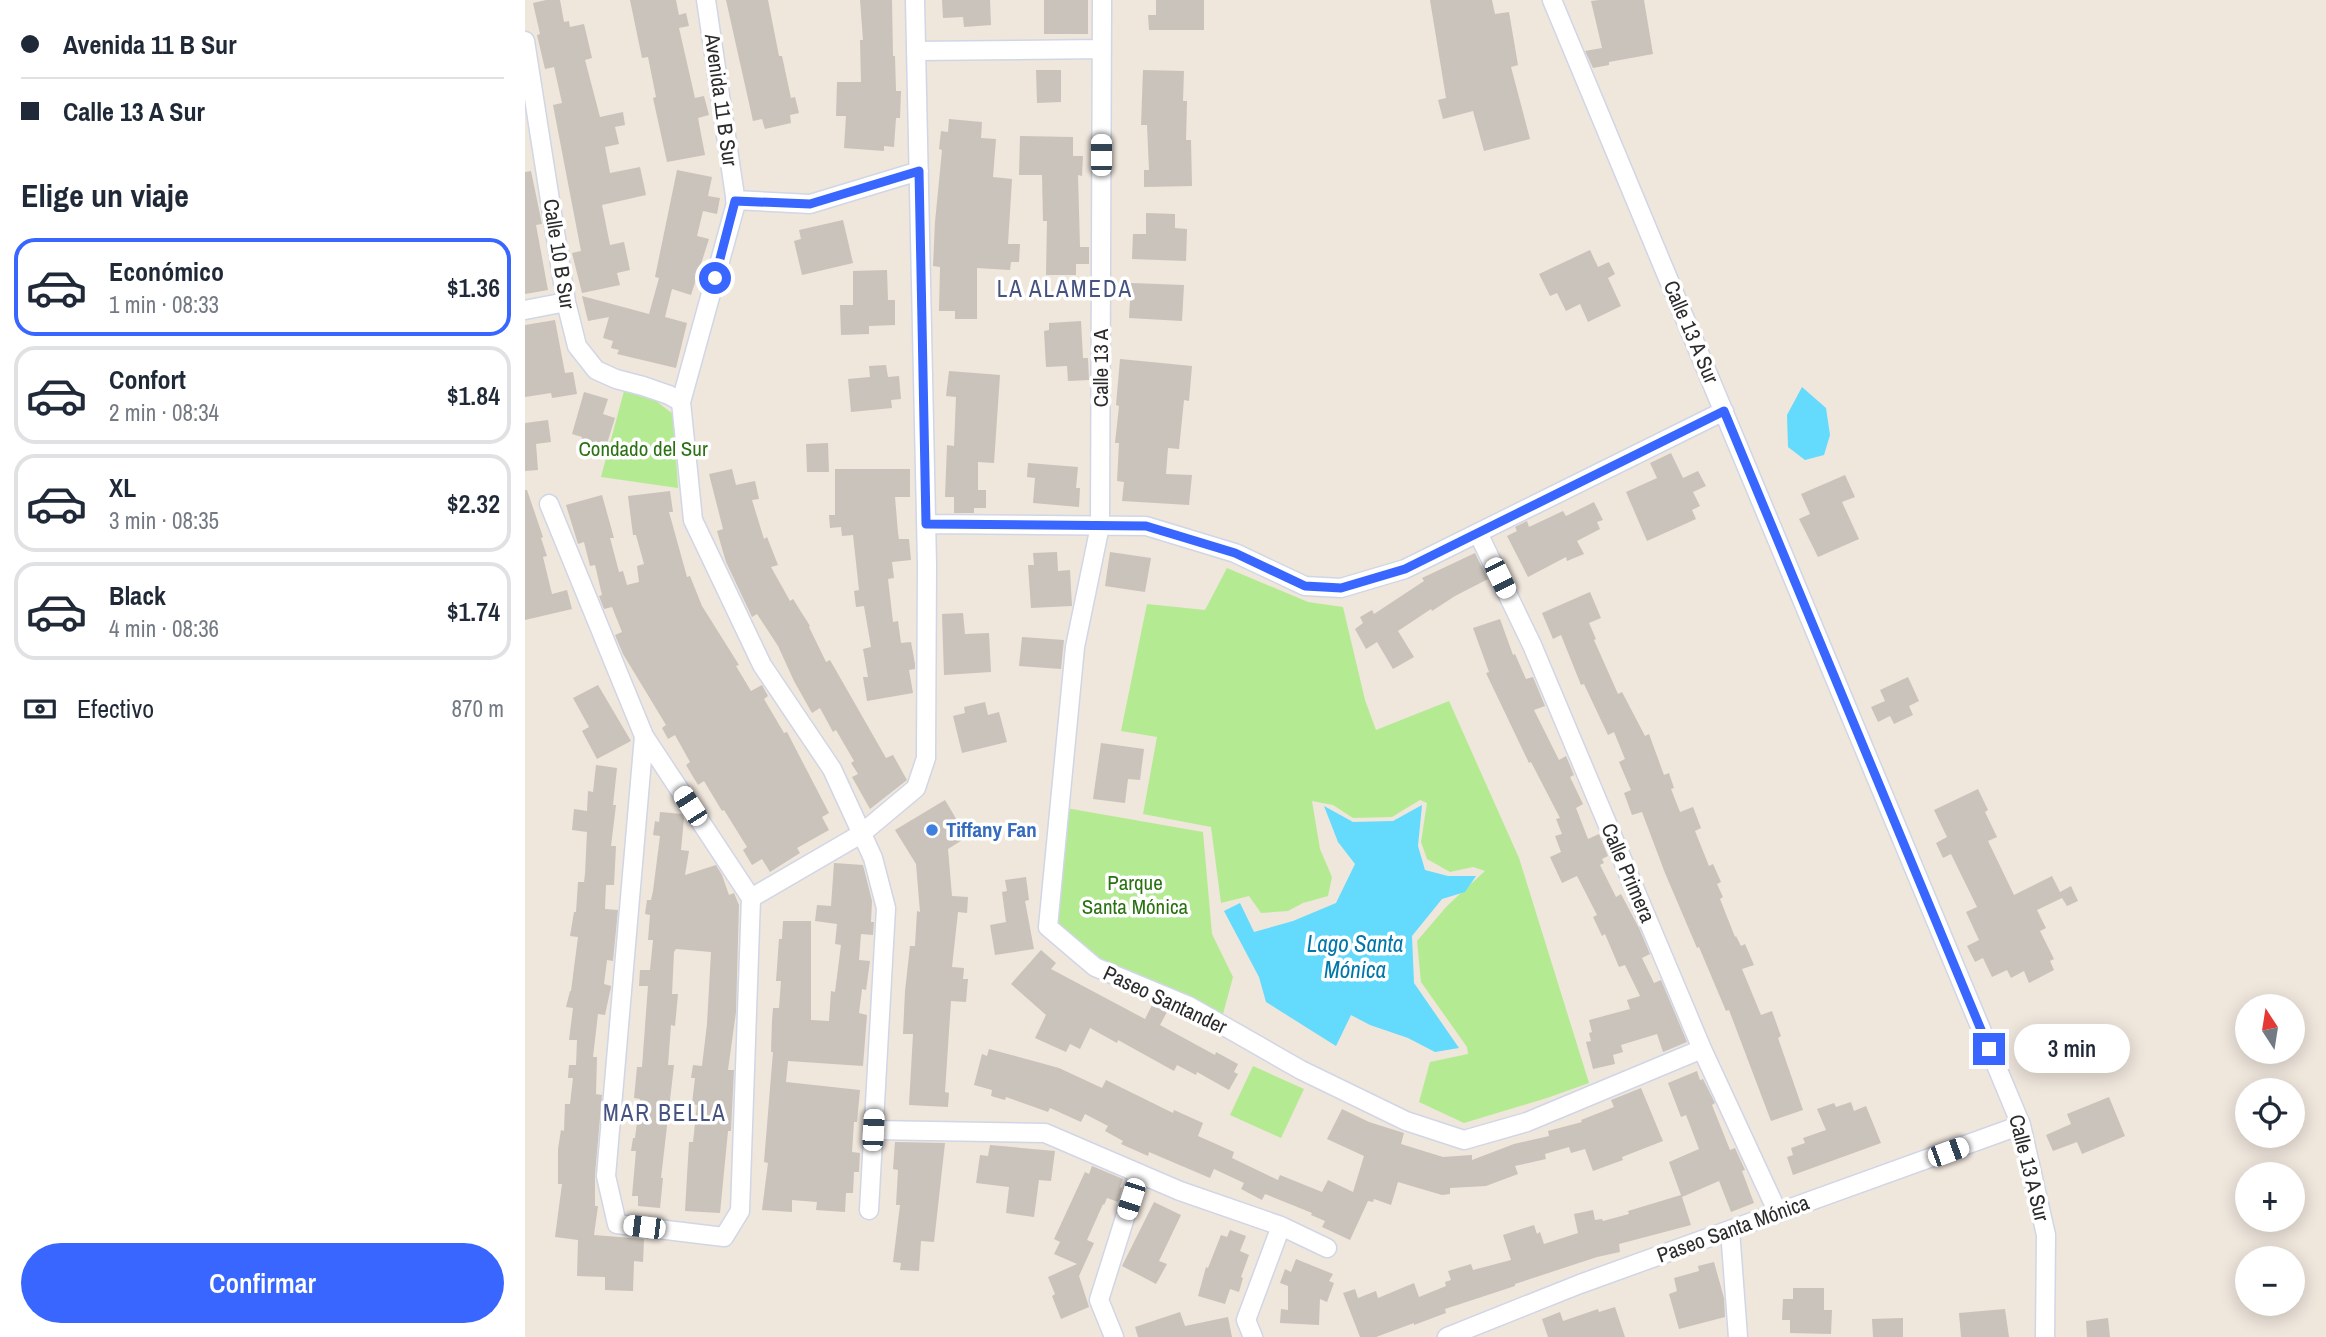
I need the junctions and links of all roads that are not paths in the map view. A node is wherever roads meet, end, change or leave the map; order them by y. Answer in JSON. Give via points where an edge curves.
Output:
{"nodes":[{"id":1,"x":706,"y":0,"type":"edge"},
{"id":2,"x":915,"y":0,"type":"edge"},
{"id":3,"x":1102,"y":0,"type":"edge"},
{"id":4,"x":1552,"y":0,"type":"edge"},
{"id":5,"x":525,"y":41,"type":"edge"},
{"id":6,"x":1102,"y":49,"type":"junction"},
{"id":7,"x":916,"y":51,"type":"junction"},
{"id":8,"x":919,"y":171,"type":"junction"},
{"id":9,"x":735,"y":201,"type":"junction"},
{"id":10,"x":566,"y":302,"type":"junction"},
{"id":11,"x":525,"y":310,"type":"edge"},
{"id":12,"x":681,"y":402,"type":"junction"},
{"id":13,"x":1724,"y":411,"type":"junction"},
{"id":14,"x":549,"y":504,"type":"dead end"},
{"id":15,"x":926,"y":524,"type":"junction"},
{"id":16,"x":1100,"y":526,"type":"junction"},
{"id":17,"x":1478,"y":533,"type":"junction"},
{"id":18,"x":644,"y":736,"type":"junction"},
{"id":19,"x":861,"y":834,"type":"junction"},
{"id":20,"x":751,"y":898,"type":"junction"},
{"id":21,"x":1702,"y":1049,"type":"junction"},
{"id":22,"x":2021,"y":1125,"type":"junction"},
{"id":23,"x":873,"y":1130,"type":"junction"},
{"id":24,"x":1139,"y":1173,"type":"junction"},
{"id":25,"x":869,"y":1210,"type":"dead end"},
{"id":26,"x":1778,"y":1213,"type":"junction"},
{"id":27,"x":1281,"y":1226,"type":"junction"},
{"id":28,"x":1730,"y":1230,"type":"junction"},
{"id":29,"x":1327,"y":1248,"type":"dead end"},
{"id":30,"x":1114,"y":1337,"type":"edge"},
{"id":31,"x":1253,"y":1337,"type":"edge"},
{"id":32,"x":1447,"y":1337,"type":"edge"},
{"id":33,"x":1738,"y":1337,"type":"edge"},
{"id":34,"x":2045,"y":1337,"type":"edge"}],
"edges":[{"from":1,"to":9,"type":"street","name":"Avenida 11 B Sur"},
{"from":2,"to":7,"type":"street"},
{"from":3,"to":6,"type":"street","name":"Calle 13 A"},
{"from":4,"to":13,"type":"street","name":"Calle 13 A Sur"},
{"from":5,"to":10,"type":"street","name":"Calle 10 B Sur"},
{"from":6,"to":7,"type":"street"},
{"from":6,"to":16,"type":"street","name":"Calle 13 A"},
{"from":7,"to":8,"type":"street"},
{"from":8,"to":9,"type":"street","via":[[810,204]]},
{"from":8,"to":15,"type":"street"},
{"from":9,"to":12,"type":"street","name":"Avenida 11 B Sur"},
{"from":10,"to":11,"type":"street"},
{"from":10,"to":12,"type":"street","name":"Calle 10 B Sur","via":[[577,346],[596,370]]},
{"from":12,"to":19,"type":"street","via":[[693,520],[762,665],[831,769]]},
{"from":13,"to":17,"type":"street"},
{"from":13,"to":22,"type":"street","name":"Calle 13 A Sur"},
{"from":14,"to":18,"type":"street"},
{"from":15,"to":16,"type":"street"},
{"from":15,"to":19,"type":"street","via":[[926,758],[916,788]]},
{"from":16,"to":17,"type":"street","via":[[1146,526],[1235,553],[1305,586],[1341,588],[1405,569]]},
{"from":16,"to":21,"type":"street","name":"Paseo Santander","via":[[1075,647],[1048,927],[1095,967],[1189,1006],[1301,1070],[1406,1121],[1464,1140],[1527,1122]]},
{"from":17,"to":21,"type":"street","name":"Calle Primera","via":[[1532,645]]},
{"from":18,"to":20,"type":"street"},
{"from":18,"to":20,"type":"street","via":[[606,1176],[617,1224],[724,1237],[740,1211]]},
{"from":19,"to":20,"type":"street"},
{"from":19,"to":23,"type":"street","via":[[873,858],[886,908]]},
{"from":21,"to":26,"type":"street","name":"Calle Primera"},
{"from":22,"to":26,"type":"street","name":"Paseo Santa Mónica"},
{"from":22,"to":34,"type":"street","name":"Calle 13 A Sur","via":[[2046,1234]]},
{"from":23,"to":24,"type":"street","via":[[1045,1133]]},
{"from":23,"to":25,"type":"street"},
{"from":24,"to":27,"type":"street"},
{"from":24,"to":30,"type":"street","via":[[1099,1300]]},
{"from":26,"to":28,"type":"street","name":"Paseo Santa Mónica"},
{"from":27,"to":29,"type":"street"},
{"from":27,"to":31,"type":"street","via":[[1246,1320]]},
{"from":28,"to":32,"type":"street","name":"Paseo Santa Mónica"},
{"from":28,"to":33,"type":"street"}]}
